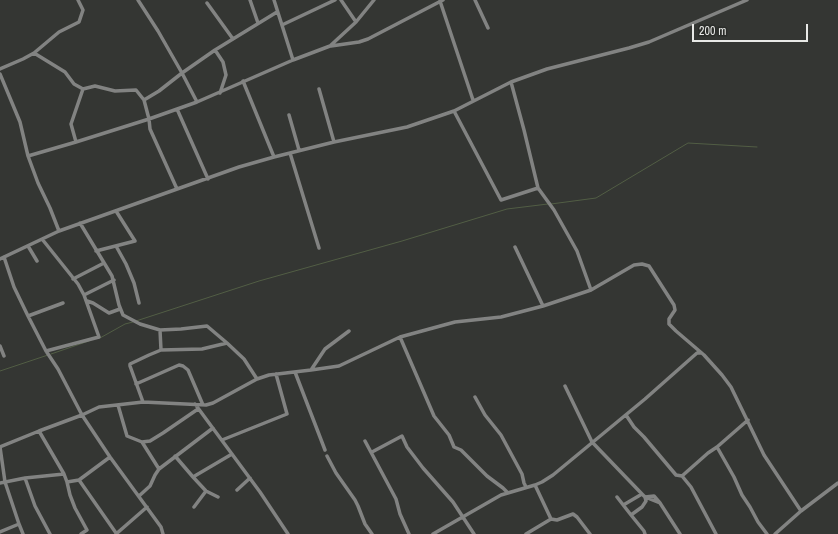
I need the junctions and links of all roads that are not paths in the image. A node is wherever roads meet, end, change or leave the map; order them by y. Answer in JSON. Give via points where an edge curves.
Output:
{"nodes":[{"id":1,"x":78,"y":0,"type":"edge"},
{"id":2,"x":138,"y":0,"type":"edge"},
{"id":3,"x":250,"y":0,"type":"edge"},
{"id":4,"x":274,"y":0,"type":"edge"},
{"id":5,"x":335,"y":0,"type":"edge"},
{"id":6,"x":340,"y":0,"type":"edge"},
{"id":7,"x":374,"y":0,"type":"edge"},
{"id":8,"x":475,"y":0,"type":"edge"},
{"id":9,"x":747,"y":0,"type":"edge"},
{"id":10,"x":442,"y":1,"type":"edge"},
{"id":11,"x":207,"y":3,"type":"dead end"},
{"id":12,"x":277,"y":12,"type":"junction"},
{"id":13,"x":356,"y":22,"type":"junction"},
{"id":14,"x":258,"y":23,"type":"junction"},
{"id":15,"x":282,"y":25,"type":"junction"},
{"id":16,"x":488,"y":28,"type":"dead end"},
{"id":17,"x":233,"y":39,"type":"junction"},
{"id":18,"x":330,"y":46,"type":"junction"},
{"id":19,"x":215,"y":50,"type":"junction"},
{"id":20,"x":34,"y":52,"type":"junction"},
{"id":21,"x":292,"y":60,"type":"junction"},
{"id":22,"x":0,"y":69,"type":"edge"},
{"id":23,"x":182,"y":73,"type":"junction"},
{"id":24,"x":0,"y":74,"type":"edge"},
{"id":25,"x":243,"y":82,"type":"junction"},
{"id":26,"x":510,"y":82,"type":"junction"},
{"id":27,"x":83,"y":89,"type":"junction"},
{"id":28,"x":319,"y":89,"type":"dead end"},
{"id":29,"x":220,"y":93,"type":"junction"},
{"id":30,"x":144,"y":100,"type":"junction"},
{"id":31,"x":473,"y":100,"type":"junction"},
{"id":32,"x":197,"y":102,"type":"junction"},
{"id":33,"x":177,"y":109,"type":"junction"},
{"id":34,"x":454,"y":110,"type":"junction"},
{"id":35,"x":289,"y":115,"type":"dead end"},
{"id":36,"x":149,"y":119,"type":"junction"},
{"id":37,"x":76,"y":142,"type":"junction"},
{"id":38,"x":334,"y":142,"type":"junction"},
{"id":39,"x":299,"y":150,"type":"junction"},
{"id":40,"x":290,"y":153,"type":"junction"},
{"id":41,"x":28,"y":156,"type":"junction"},
{"id":42,"x":274,"y":157,"type":"junction"},
{"id":43,"x":208,"y":179,"type":"junction"},
{"id":44,"x":538,"y":188,"type":"junction"},
{"id":45,"x":177,"y":189,"type":"junction"},
{"id":46,"x":116,"y":211,"type":"junction"},
{"id":47,"x":80,"y":223,"type":"junction"},
{"id":48,"x":59,"y":231,"type":"junction"},
{"id":49,"x":42,"y":239,"type":"junction"},
{"id":50,"x":28,"y":246,"type":"junction"},
{"id":51,"x":116,"y":246,"type":"junction"},
{"id":52,"x":515,"y":247,"type":"dead end"},
{"id":53,"x":318,"y":248,"type":"dead end"},
{"id":54,"x":96,"y":251,"type":"junction"},
{"id":55,"x":1,"y":258,"type":"edge"},
{"id":56,"x":37,"y":261,"type":"dead end"},
{"id":57,"x":104,"y":263,"type":"junction"},
{"id":58,"x":73,"y":279,"type":"junction"},
{"id":59,"x":114,"y":280,"type":"junction"},
{"id":60,"x":591,"y":290,"type":"junction"},
{"id":61,"x":84,"y":295,"type":"junction"},
{"id":62,"x":87,"y":301,"type":"junction"},
{"id":63,"x":63,"y":303,"type":"dead end"},
{"id":64,"x":139,"y":303,"type":"dead end"},
{"id":65,"x":543,"y":306,"type":"junction"},
{"id":66,"x":120,"y":309,"type":"junction"},
{"id":67,"x":28,"y":316,"type":"junction"},
{"id":68,"x":160,"y":330,"type":"junction"},
{"id":69,"x":349,"y":331,"type":"dead end"},
{"id":70,"x":400,"y":337,"type":"junction"},
{"id":71,"x":227,"y":343,"type":"junction"},
{"id":72,"x":0,"y":346,"type":"edge"},
{"id":73,"x":161,"y":350,"type":"junction"},
{"id":74,"x":46,"y":352,"type":"junction"},
{"id":75,"x":700,"y":353,"type":"junction"},
{"id":76,"x":4,"y":356,"type":"dead end"},
{"id":77,"x":311,"y":370,"type":"junction"},
{"id":78,"x":295,"y":372,"type":"junction"},
{"id":79,"x":276,"y":374,"type":"junction"},
{"id":80,"x":257,"y":379,"type":"junction"},
{"id":81,"x":136,"y":384,"type":"junction"},
{"id":82,"x":565,"y":386,"type":"dead end"},
{"id":83,"x":475,"y":397,"type":"dead end"},
{"id":84,"x":143,"y":402,"type":"junction"},
{"id":85,"x":195,"y":404,"type":"junction"},
{"id":86,"x":118,"y":405,"type":"junction"},
{"id":87,"x":202,"y":405,"type":"junction"},
{"id":88,"x":198,"y":409,"type":"junction"},
{"id":89,"x":82,"y":415,"type":"junction"},
{"id":90,"x":626,"y":415,"type":"junction"},
{"id":91,"x":748,"y":420,"type":"junction"},
{"id":92,"x":212,"y":428,"type":"junction"},
{"id":93,"x":39,"y":431,"type":"junction"},
{"id":94,"x":222,"y":440,"type":"junction"},
{"id":95,"x":365,"y":441,"type":"dead end"},
{"id":96,"x":142,"y":442,"type":"junction"},
{"id":97,"x":592,"y":442,"type":"junction"},
{"id":98,"x":0,"y":447,"type":"edge"},
{"id":99,"x":717,"y":448,"type":"junction"},
{"id":100,"x":325,"y":450,"type":"dead end"},
{"id":101,"x":372,"y":452,"type":"junction"},
{"id":102,"x":232,"y":454,"type":"junction"},
{"id":103,"x":175,"y":456,"type":"junction"},
{"id":104,"x":327,"y":456,"type":"dead end"},
{"id":105,"x":110,"y":457,"type":"junction"},
{"id":106,"x":159,"y":469,"type":"junction"},
{"id":107,"x":64,"y":474,"type":"junction"},
{"id":108,"x":682,"y":476,"type":"junction"},
{"id":109,"x":192,"y":477,"type":"junction"},
{"id":110,"x":25,"y":478,"type":"junction"},
{"id":111,"x":250,"y":478,"type":"junction"},
{"id":112,"x":79,"y":480,"type":"junction"},
{"id":113,"x":5,"y":482,"type":"junction"},
{"id":114,"x":67,"y":482,"type":"junction"},
{"id":115,"x":0,"y":483,"type":"edge"},
{"id":116,"x":838,"y":483,"type":"edge"},
{"id":117,"x":535,"y":485,"type":"junction"},
{"id":118,"x":526,"y":487,"type":"junction"},
{"id":119,"x":237,"y":490,"type":"dead end"},
{"id":120,"x":206,"y":491,"type":"junction"},
{"id":121,"x":508,"y":493,"type":"junction"},
{"id":122,"x":643,"y":495,"type":"junction"},
{"id":123,"x":139,"y":496,"type":"junction"},
{"id":124,"x":218,"y":497,"type":"dead end"},
{"id":125,"x":617,"y":497,"type":"dead end"},
{"id":126,"x":625,"y":504,"type":"dead end"},
{"id":127,"x":147,"y":507,"type":"junction"},
{"id":128,"x":194,"y":507,"type":"dead end"},
{"id":129,"x":801,"y":511,"type":"junction"},
{"id":130,"x":631,"y":515,"type":"junction"},
{"id":131,"x":463,"y":516,"type":"junction"},
{"id":132,"x":551,"y":520,"type":"junction"},
{"id":133,"x":19,"y":524,"type":"junction"},
{"id":134,"x":0,"y":532,"type":"edge"},
{"id":135,"x":88,"y":532,"type":"edge"},
{"id":136,"x":23,"y":534,"type":"edge"},
{"id":137,"x":50,"y":534,"type":"edge"},
{"id":138,"x":81,"y":534,"type":"edge"},
{"id":139,"x":116,"y":534,"type":"edge"},
{"id":140,"x":163,"y":534,"type":"edge"},
{"id":141,"x":288,"y":534,"type":"edge"},
{"id":142,"x":372,"y":534,"type":"edge"},
{"id":143,"x":409,"y":534,"type":"edge"},
{"id":144,"x":433,"y":534,"type":"edge"},
{"id":145,"x":474,"y":534,"type":"edge"},
{"id":146,"x":526,"y":534,"type":"edge"},
{"id":147,"x":590,"y":534,"type":"edge"},
{"id":148,"x":645,"y":534,"type":"edge"},
{"id":149,"x":680,"y":534,"type":"edge"},
{"id":150,"x":716,"y":534,"type":"edge"},
{"id":151,"x":767,"y":534,"type":"edge"},
{"id":152,"x":775,"y":534,"type":"edge"}],
"edges":[{"from":1,"to":20,"type":"street","via":[[83,10],[79,22],[59,32]]},
{"from":2,"to":23,"type":"street"},
{"from":3,"to":14,"type":"street"},
{"from":4,"to":12,"type":"street"},
{"from":5,"to":15,"type":"street"},
{"from":6,"to":13,"type":"street"},
{"from":7,"to":13,"type":"street"},
{"from":8,"to":16,"type":"street"},
{"from":9,"to":26,"type":"street","via":[[649,42],[547,69]]},
{"from":10,"to":18,"type":"street","via":[[368,39]]},
{"from":10,"to":31,"type":"street"},
{"from":11,"to":17,"type":"street"},
{"from":12,"to":14,"type":"street"},
{"from":12,"to":15,"type":"street"},
{"from":13,"to":18,"type":"street"},
{"from":14,"to":17,"type":"street"},
{"from":15,"to":21,"type":"street"},
{"from":17,"to":19,"type":"street"},
{"from":18,"to":21,"type":"street"},
{"from":19,"to":23,"type":"street"},
{"from":19,"to":29,"type":"street","via":[[223,62],[226,74]]},
{"from":20,"to":22,"type":"street"},
{"from":20,"to":27,"type":"street","via":[[65,72],[74,84]]},
{"from":21,"to":25,"type":"street"},
{"from":23,"to":30,"type":"street","via":[[159,92]]},
{"from":23,"to":32,"type":"street"},
{"from":24,"to":41,"type":"street","via":[[20,122]]},
{"from":25,"to":29,"type":"street"},
{"from":25,"to":42,"type":"street"},
{"from":26,"to":31,"type":"street"},
{"from":26,"to":44,"type":"street"},
{"from":27,"to":30,"type":"street","via":[[95,86],[115,91],[136,90]]},
{"from":27,"to":37,"type":"street","via":[[70,124]]},
{"from":28,"to":38,"type":"street"},
{"from":29,"to":32,"type":"street"},
{"from":30,"to":36,"type":"street"},
{"from":31,"to":34,"type":"street"},
{"from":32,"to":33,"type":"street"},
{"from":33,"to":36,"type":"street"},
{"from":33,"to":43,"type":"street"},
{"from":34,"to":38,"type":"street","via":[[407,127]]},
{"from":34,"to":44,"type":"street","via":[[501,200]]},
{"from":35,"to":39,"type":"street"},
{"from":36,"to":37,"type":"street"},
{"from":36,"to":45,"type":"street","via":[[150,129]]},
{"from":37,"to":41,"type":"street"},
{"from":38,"to":39,"type":"street"},
{"from":39,"to":40,"type":"street"},
{"from":40,"to":42,"type":"street"},
{"from":40,"to":53,"type":"street"},
{"from":41,"to":48,"type":"street"},
{"from":42,"to":43,"type":"street"},
{"from":43,"to":45,"type":"street"},
{"from":44,"to":60,"type":"street","via":[[554,210],[577,251]]},
{"from":45,"to":46,"type":"street"},
{"from":46,"to":47,"type":"street"},
{"from":46,"to":51,"type":"street","via":[[135,242]]},
{"from":47,"to":48,"type":"street"},
{"from":47,"to":54,"type":"street"},
{"from":48,"to":49,"type":"street"},
{"from":49,"to":50,"type":"street"},
{"from":49,"to":58,"type":"street"},
{"from":50,"to":55,"type":"street"},
{"from":50,"to":56,"type":"street"},
{"from":51,"to":54,"type":"street"},
{"from":51,"to":64,"type":"street","via":[[134,283]]},
{"from":52,"to":65,"type":"street"},
{"from":54,"to":57,"type":"street"},
{"from":55,"to":67,"type":"street"},
{"from":57,"to":58,"type":"street"},
{"from":57,"to":59,"type":"street"},
{"from":58,"to":61,"type":"street"},
{"from":59,"to":61,"type":"street"},
{"from":59,"to":66,"type":"street"},
{"from":60,"to":65,"type":"street"},
{"from":60,"to":75,"type":"street","via":[[634,266],[649,266],[674,305],[669,319],[670,324]]},
{"from":61,"to":62,"type":"street"},
{"from":62,"to":66,"type":"street","via":[[109,313]]},
{"from":62,"to":74,"type":"street","via":[[99,337]]},
{"from":63,"to":67,"type":"street"},
{"from":65,"to":70,"type":"street","via":[[501,317],[455,322]]},
{"from":66,"to":68,"type":"street","via":[[123,315],[130,319]]},
{"from":67,"to":74,"type":"street"},
{"from":68,"to":71,"type":"street","via":[[207,326]]},
{"from":68,"to":73,"type":"street"},
{"from":69,"to":77,"type":"street","via":[[325,349]]},
{"from":70,"to":77,"type":"street","via":[[339,366]]},
{"from":70,"to":121,"type":"street","via":[[434,416],[449,435],[454,447],[461,450]]},
{"from":71,"to":73,"type":"street","via":[[202,349]]},
{"from":71,"to":80,"type":"street","via":[[244,359]]},
{"from":72,"to":76,"type":"street"},
{"from":73,"to":81,"type":"street","via":[[130,364]]},
{"from":74,"to":89,"type":"street"},
{"from":75,"to":90,"type":"street"},
{"from":75,"to":91,"type":"street","via":[[731,387]]},
{"from":77,"to":78,"type":"street"},
{"from":78,"to":79,"type":"street"},
{"from":78,"to":100,"type":"street"},
{"from":79,"to":80,"type":"street"},
{"from":79,"to":94,"type":"street","via":[[286,414]]},
{"from":80,"to":87,"type":"street","via":[[213,403]]},
{"from":81,"to":84,"type":"street"},
{"from":81,"to":87,"type":"street","via":[[179,365],[183,366],[188,370]]},
{"from":82,"to":97,"type":"street"},
{"from":83,"to":118,"type":"street","via":[[484,415],[501,435],[522,474]]},
{"from":84,"to":85,"type":"street"},
{"from":84,"to":86,"type":"street"},
{"from":85,"to":87,"type":"street"},
{"from":85,"to":88,"type":"street"},
{"from":86,"to":89,"type":"street","via":[[99,407]]},
{"from":86,"to":96,"type":"street","via":[[127,436]]},
{"from":88,"to":92,"type":"street"},
{"from":88,"to":96,"type":"street","via":[[150,441]]},
{"from":89,"to":93,"type":"street"},
{"from":89,"to":105,"type":"street"},
{"from":90,"to":97,"type":"street"},
{"from":90,"to":108,"type":"street","via":[[676,475]]},
{"from":91,"to":99,"type":"street"},
{"from":91,"to":129,"type":"street","via":[[764,455]]},
{"from":92,"to":94,"type":"street"},
{"from":92,"to":103,"type":"street"},
{"from":93,"to":98,"type":"street"},
{"from":93,"to":107,"type":"street"},
{"from":94,"to":102,"type":"street"},
{"from":95,"to":101,"type":"street"},
{"from":96,"to":106,"type":"street"},
{"from":97,"to":117,"type":"street","via":[[553,475]]},
{"from":97,"to":122,"type":"street"},
{"from":98,"to":113,"type":"street"},
{"from":99,"to":108,"type":"street"},
{"from":99,"to":151,"type":"street","via":[[742,495]]},
{"from":101,"to":131,"type":"street","via":[[402,436],[419,463]]},
{"from":101,"to":143,"type":"street","via":[[396,499]]},
{"from":102,"to":109,"type":"street"},
{"from":102,"to":111,"type":"street"},
{"from":103,"to":106,"type":"street"},
{"from":103,"to":109,"type":"street"},
{"from":104,"to":142,"type":"street","via":[[355,500]]},
{"from":105,"to":112,"type":"street"},
{"from":105,"to":123,"type":"street"},
{"from":106,"to":123,"type":"street","via":[[150,486]]},
{"from":107,"to":110,"type":"street"},
{"from":107,"to":114,"type":"street"},
{"from":108,"to":150,"type":"street","via":[[691,487]]},
{"from":109,"to":120,"type":"street"},
{"from":110,"to":113,"type":"street"},
{"from":110,"to":137,"type":"street","via":[[35,506]]},
{"from":111,"to":119,"type":"street"},
{"from":111,"to":141,"type":"street"},
{"from":112,"to":114,"type":"street"},
{"from":112,"to":139,"type":"street"},
{"from":113,"to":115,"type":"street"},
{"from":113,"to":133,"type":"street"},
{"from":114,"to":135,"type":"street","via":[[75,508]]},
{"from":116,"to":129,"type":"street"},
{"from":117,"to":118,"type":"street"},
{"from":117,"to":132,"type":"street"},
{"from":118,"to":121,"type":"street"},
{"from":120,"to":124,"type":"street"},
{"from":120,"to":128,"type":"street"},
{"from":121,"to":131,"type":"street"},
{"from":122,"to":126,"type":"street"},
{"from":122,"to":130,"type":"street","via":[[646,502]]},
{"from":122,"to":149,"type":"street","via":[[660,503]]},
{"from":123,"to":127,"type":"street"},
{"from":125,"to":130,"type":"street"},
{"from":127,"to":139,"type":"street"},
{"from":127,"to":140,"type":"street"},
{"from":129,"to":152,"type":"street"},
{"from":130,"to":148,"type":"street"},
{"from":131,"to":144,"type":"street"},
{"from":131,"to":145,"type":"street"},
{"from":132,"to":146,"type":"street"},
{"from":132,"to":147,"type":"street","via":[[573,514]]},
{"from":133,"to":134,"type":"street"},
{"from":133,"to":136,"type":"street"},
{"from":135,"to":138,"type":"street"}]}
